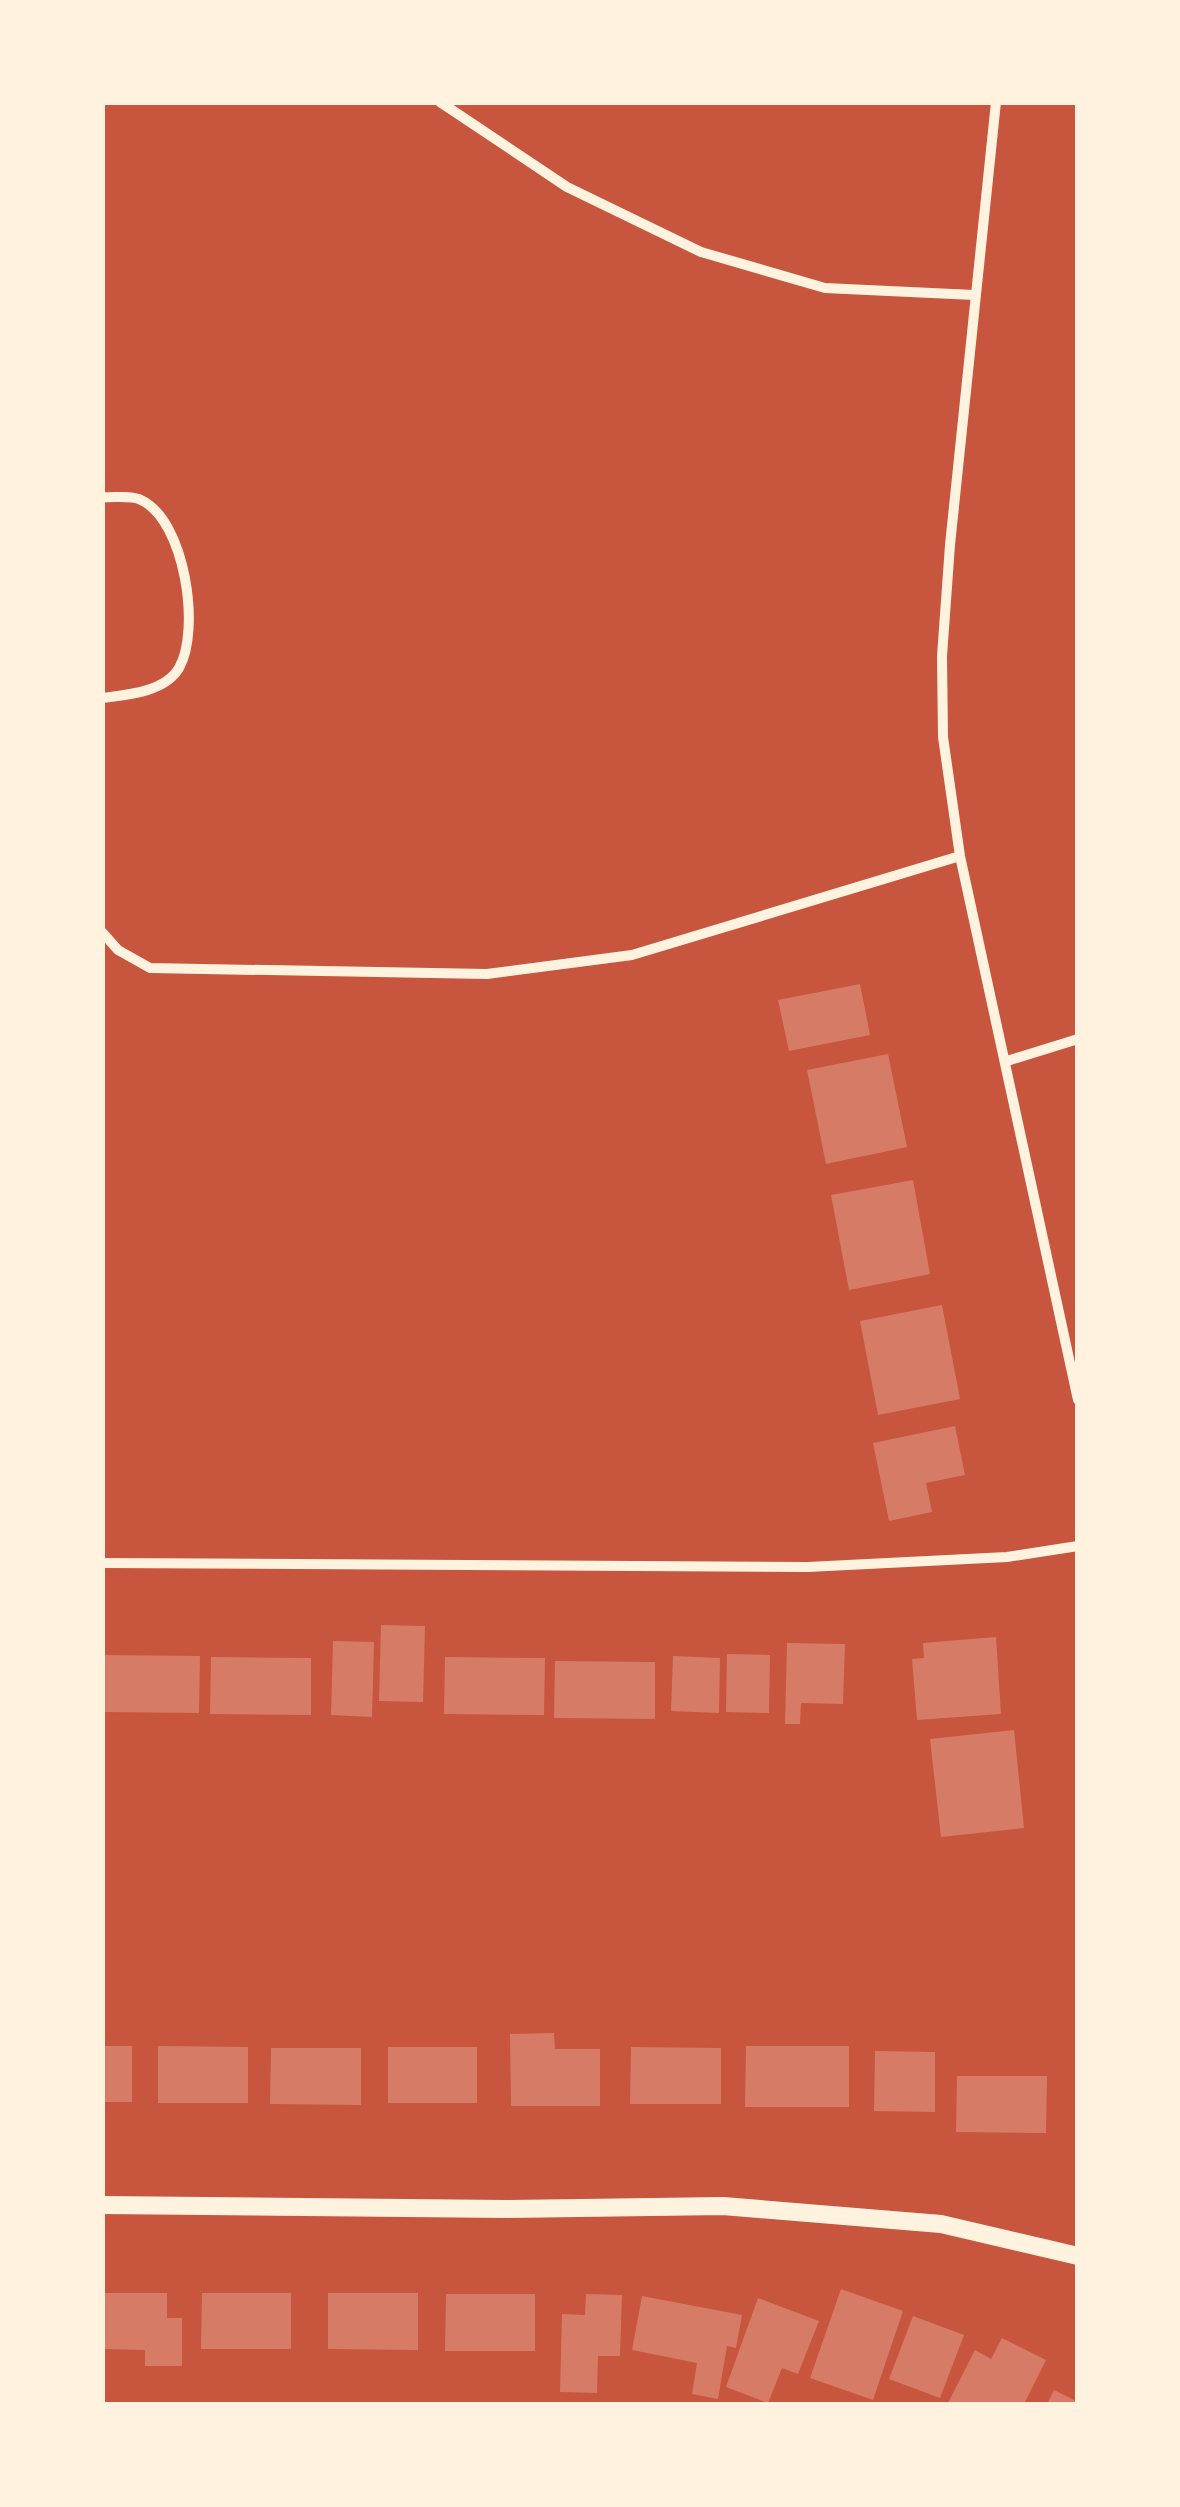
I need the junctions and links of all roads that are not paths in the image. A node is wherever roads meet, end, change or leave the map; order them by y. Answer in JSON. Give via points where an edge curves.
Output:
{"nodes":[{"id":1,"x":440,"y":102,"type":"edge"},
{"id":2,"x":996,"y":102,"type":"edge"},
{"id":3,"x":974,"y":295,"type":"junction"},
{"id":4,"x":102,"y":497,"type":"edge"},
{"id":5,"x":102,"y":698,"type":"edge"},
{"id":6,"x":960,"y":856,"type":"junction"},
{"id":7,"x":102,"y":932,"type":"edge"},
{"id":8,"x":1078,"y":1039,"type":"edge"},
{"id":9,"x":1006,"y":1060,"type":"junction"},
{"id":10,"x":1078,"y":1400,"type":"edge"},
{"id":11,"x":1078,"y":1546,"type":"edge"},
{"id":12,"x":102,"y":1563,"type":"edge"},
{"id":13,"x":102,"y":2205,"type":"edge"},
{"id":14,"x":1078,"y":2256,"type":"edge"}],
"edges":[{"from":1,"to":3,"type":"street","via":[[567,187],[701,252],[825,288]]},
{"from":2,"to":3,"type":"street"},
{"from":3,"to":6,"type":"street","via":[[942,656],[943,737]]},
{"from":4,"to":5,"type":"street","via":[[140,499],[168,522],[191,633],[178,671],[144,694]]},
{"from":6,"to":7,"type":"street","via":[[632,955],[487,974],[150,968]]},
{"from":6,"to":9,"type":"street"},
{"from":8,"to":9,"type":"street"},
{"from":9,"to":10,"type":"street"},
{"from":11,"to":12,"type":"street","via":[[1007,1557],[808,1566]]},
{"from":13,"to":14,"type":"street","via":[[724,2206],[941,2224]]}]}
